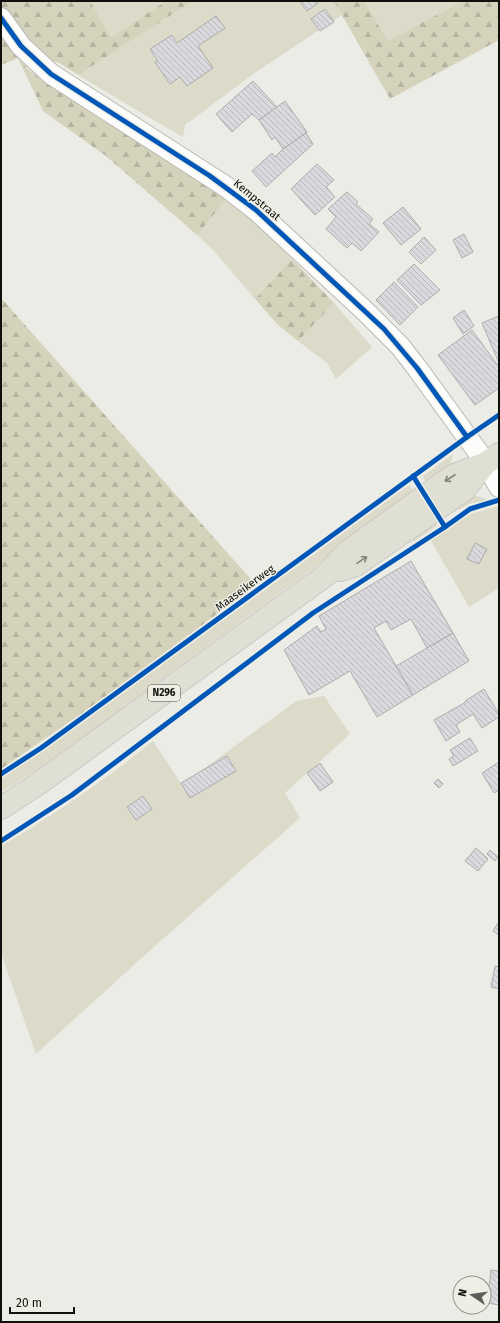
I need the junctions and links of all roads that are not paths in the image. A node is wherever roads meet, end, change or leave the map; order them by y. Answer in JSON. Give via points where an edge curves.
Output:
{"nodes":[{"id":1,"x":1,"y":18,"type":"edge"},
{"id":2,"x":492,"y":458,"type":"edge"},
{"id":3,"x":499,"y":487,"type":"edge"},
{"id":4,"x":1,"y":808,"type":"edge"}],
"edges":[{"from":1,"to":2,"type":"street","name":"Kempstraat","via":[[21,46],[51,74],[225,186],[256,210],[400,346],[458,423]]},
{"from":2,"to":3,"type":"street","name":"Kempstraat"},
{"from":2,"to":4,"type":"main road","number":"N296","via":[[454,474],[346,553],[326,575],[38,784]]}]}
